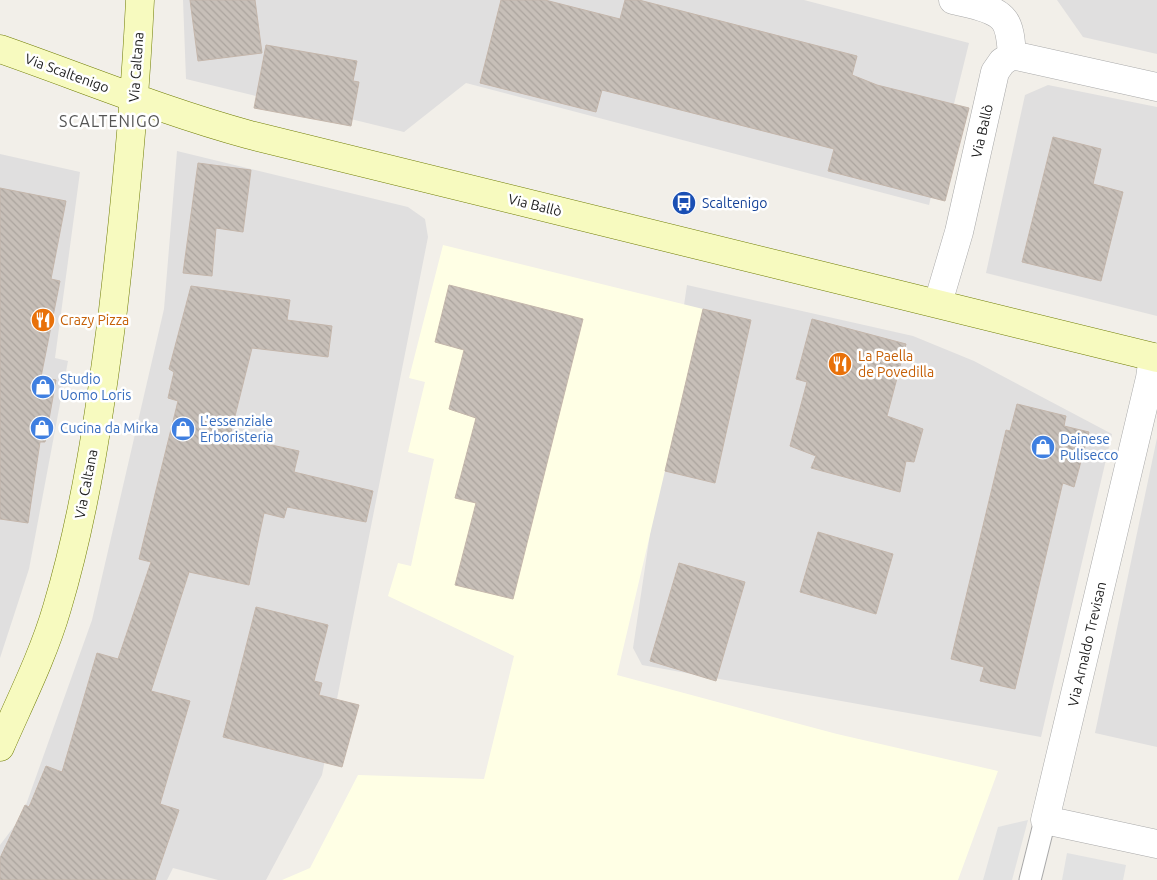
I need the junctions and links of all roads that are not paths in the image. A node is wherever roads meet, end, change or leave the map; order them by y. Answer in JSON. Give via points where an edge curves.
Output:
{"nodes":[{"id":1,"x":140,"y":0,"type":"edge"},
{"id":2,"x":953,"y":0,"type":"edge"},
{"id":3,"x":0,"y":49,"type":"edge"},
{"id":4,"x":1012,"y":55,"type":"junction"},
{"id":5,"x":1157,"y":87,"type":"edge"},
{"id":6,"x":134,"y":98,"type":"junction"},
{"id":7,"x":938,"y":303,"type":"junction"},
{"id":8,"x":1155,"y":358,"type":"edge"},
{"id":9,"x":0,"y":747,"type":"edge"},
{"id":10,"x":1045,"y":820,"type":"junction"},
{"id":11,"x":1157,"y":844,"type":"edge"},
{"id":12,"x":1030,"y":880,"type":"edge"}],
"edges":[{"from":1,"to":6,"type":"main road","name":"Via Caltana"},
{"from":2,"to":4,"type":"street","via":[[978,6],[1004,20]]},
{"from":3,"to":6,"type":"main road","name":"Via Scaltenigo"},
{"from":4,"to":5,"type":"street"},
{"from":4,"to":7,"type":"street","name":"Via Ballò","via":[[995,72],[959,232]]},
{"from":6,"to":7,"type":"main road","name":"Via Ballò","via":[[250,135]]},
{"from":6,"to":9,"type":"main road","name":"Via Caltana","via":[[124,226],[90,468],[57,610]]},
{"from":7,"to":8,"type":"main road","name":"Via Ballò"},
{"from":8,"to":10,"type":"street","name":"Via Arnaldo Trevisan"},
{"from":10,"to":11,"type":"street"},
{"from":10,"to":12,"type":"lane"}]}
